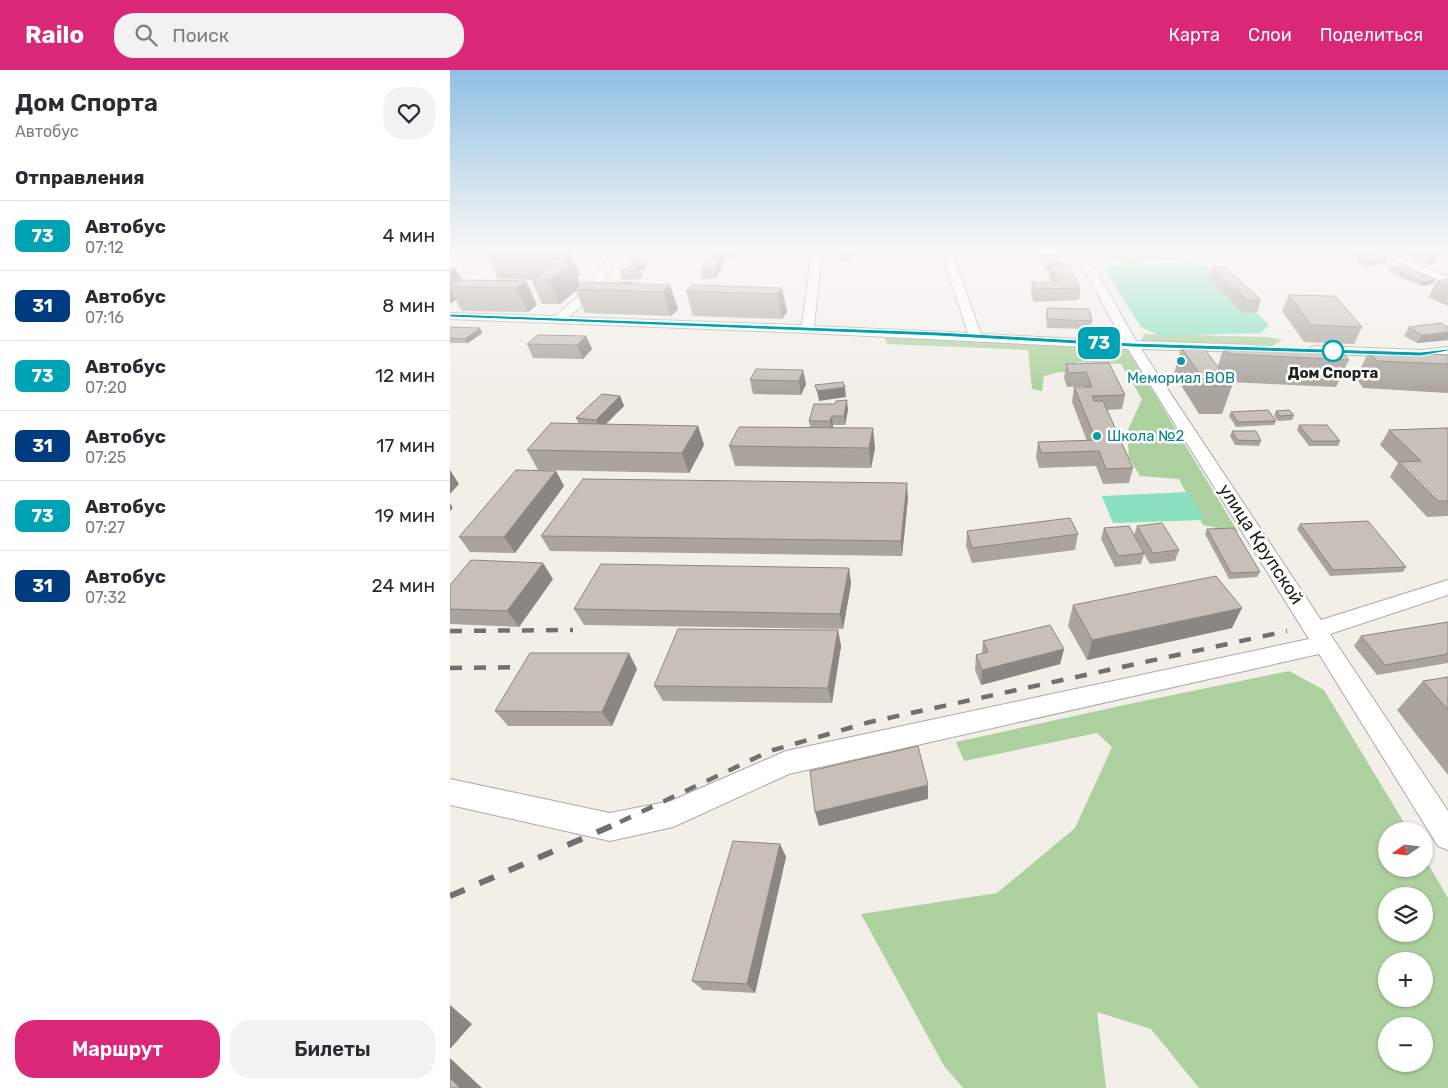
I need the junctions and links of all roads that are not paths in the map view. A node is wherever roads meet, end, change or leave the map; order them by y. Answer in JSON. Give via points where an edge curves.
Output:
{"nodes":[{"id":1,"x":583,"y":298,"type":"edge"},
{"id":2,"x":812,"y":298,"type":"edge"},
{"id":3,"x":962,"y":298,"type":"edge"},
{"id":4,"x":1106,"y":298,"type":"edge"},
{"id":5,"x":450,"y":316,"type":"edge"},
{"id":6,"x":558,"y":320,"type":"junction"},
{"id":7,"x":808,"y":328,"type":"junction"},
{"id":8,"x":975,"y":336,"type":"junction"},
{"id":9,"x":1132,"y":345,"type":"junction"},
{"id":10,"x":1262,"y":349,"type":"edge"},
{"id":11,"x":1302,"y":350,"type":"edge"},
{"id":12,"x":1448,"y":351,"type":"edge"},
{"id":13,"x":1448,"y":587,"type":"edge"},
{"id":14,"x":1321,"y":637,"type":"junction"},
{"id":15,"x":450,"y":792,"type":"edge"},
{"id":16,"x":1448,"y":836,"type":"edge"}],
"edges":[{"from":1,"to":6,"type":"street"},
{"from":2,"to":7,"type":"street"},
{"from":3,"to":8,"type":"street"},
{"from":4,"to":9,"type":"street","name":"улица Крупской"},
{"from":5,"to":6,"type":"street"},
{"from":6,"to":7,"type":"street"},
{"from":7,"to":8,"type":"street"},
{"from":8,"to":9,"type":"street"},
{"from":9,"to":10,"type":"street"},
{"from":9,"to":14,"type":"street","name":"улица Крупской"},
{"from":11,"to":12,"type":"street","via":[[1421,354]]},
{"from":13,"to":14,"type":"street"},
{"from":14,"to":15,"type":"street","via":[[786,763],[673,814],[610,827]]},
{"from":14,"to":16,"type":"street","name":"улица Крупской"}]}
